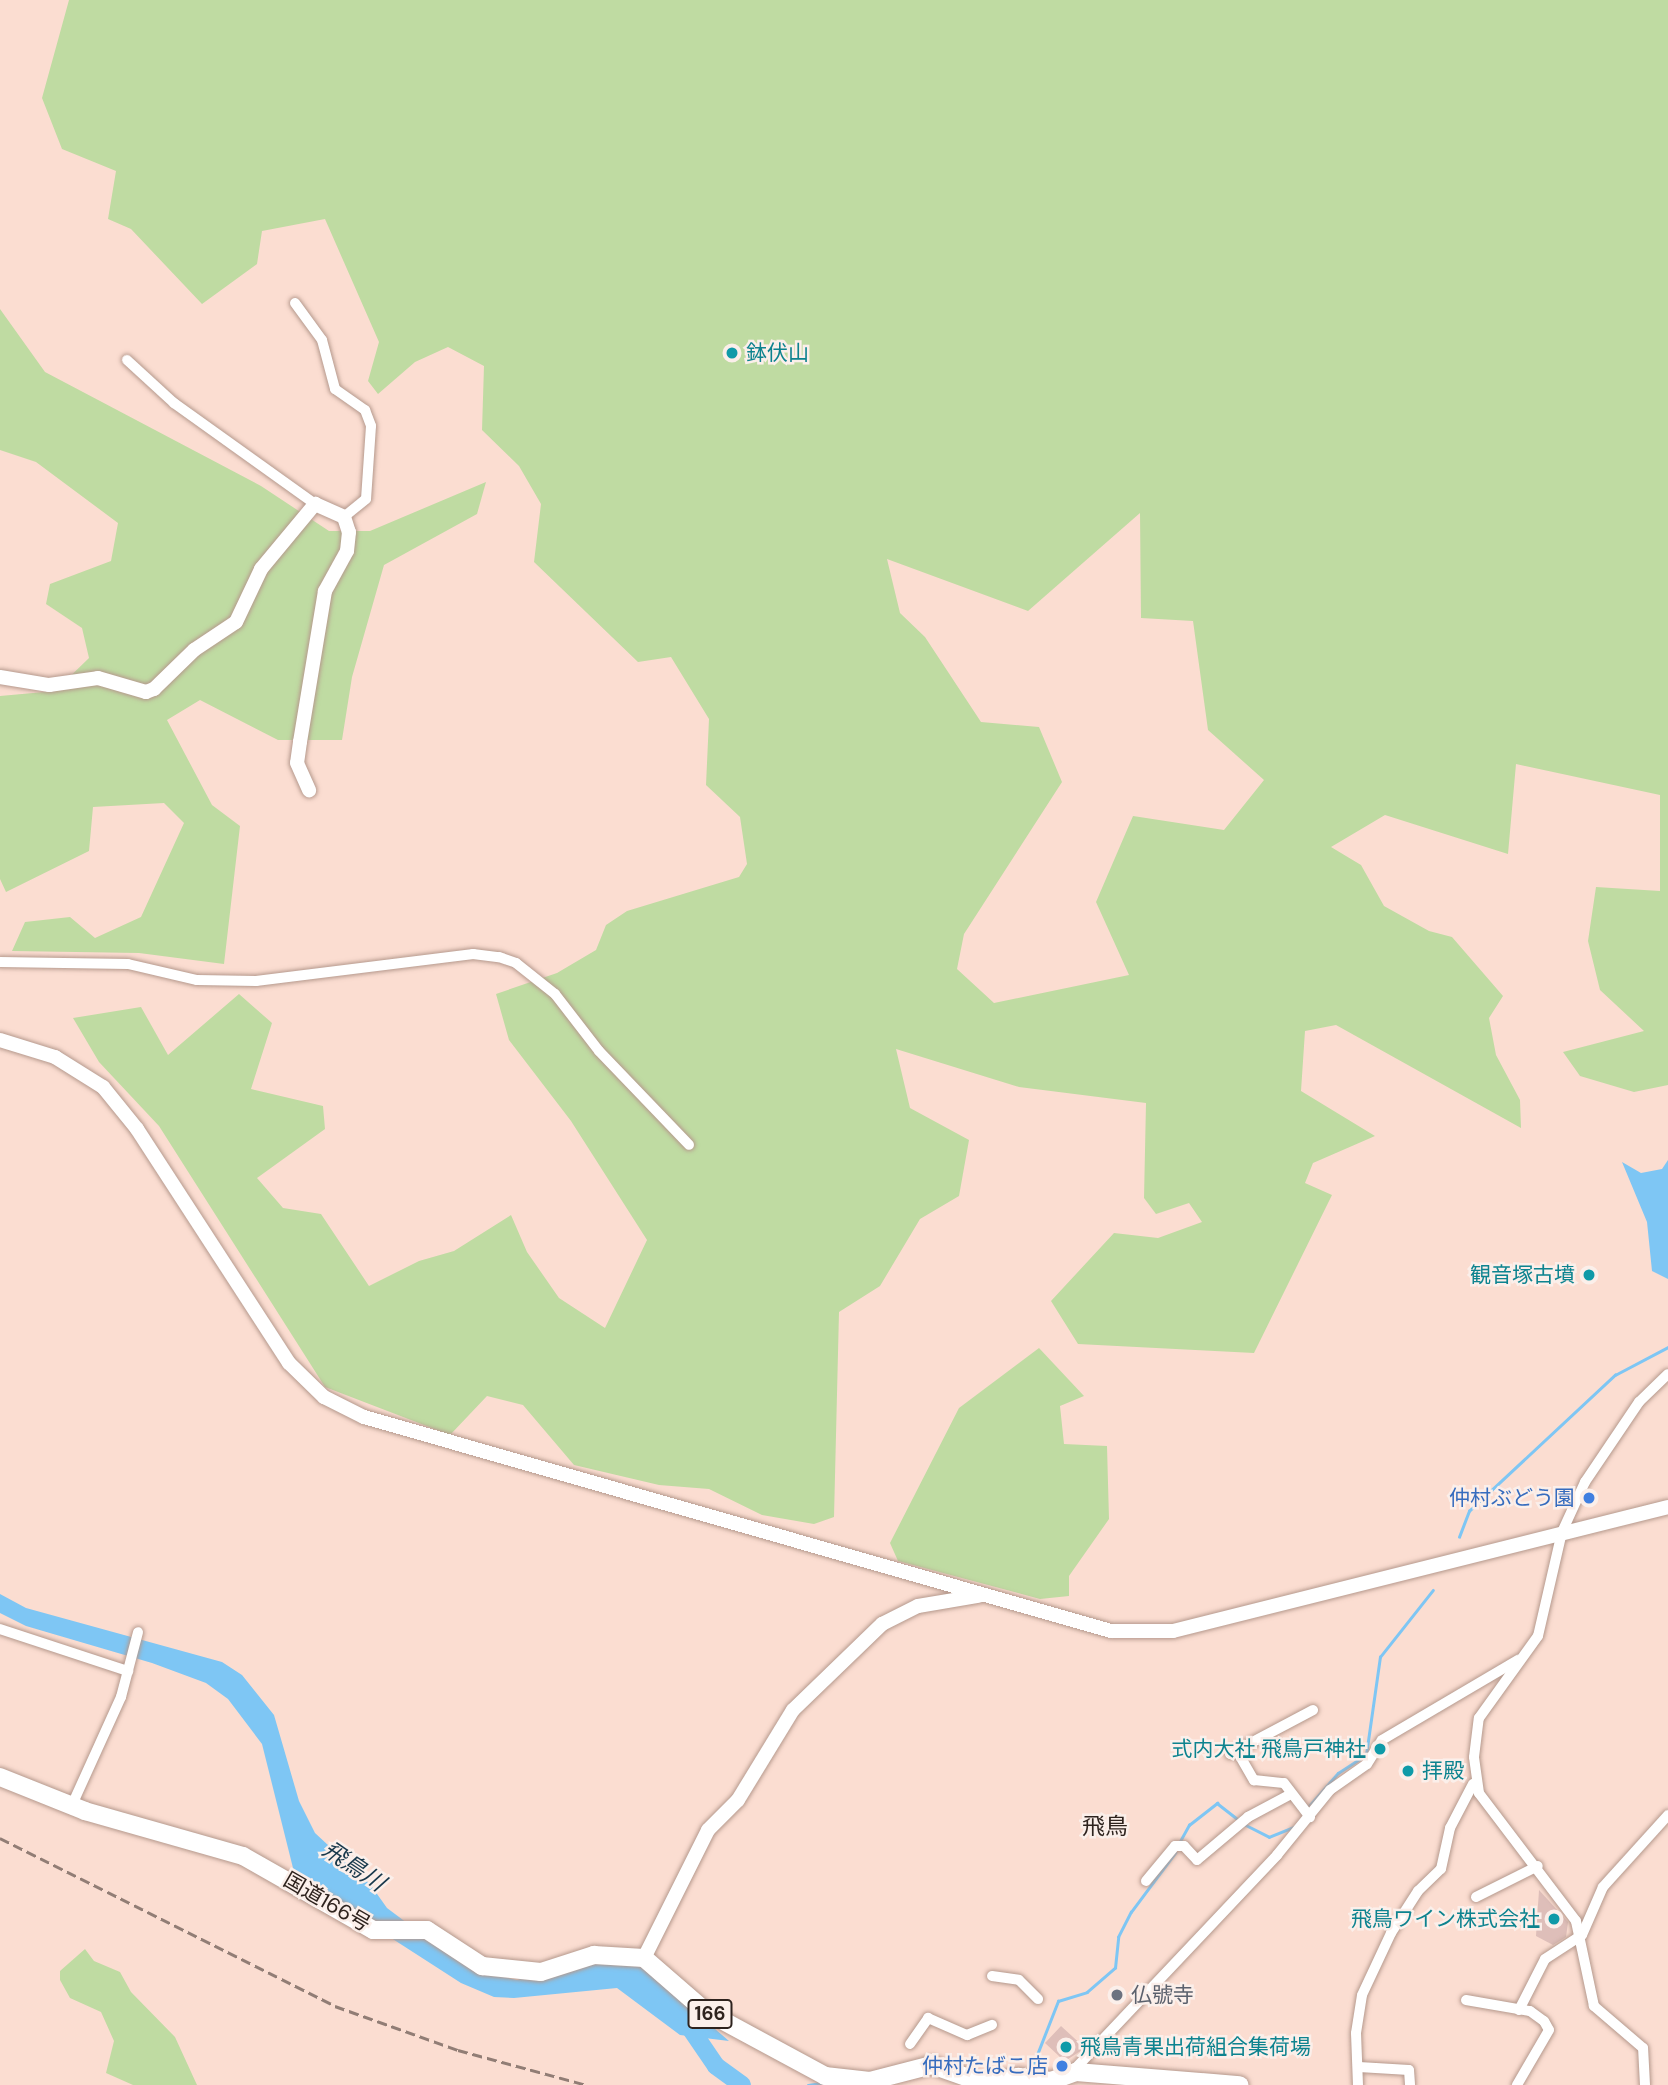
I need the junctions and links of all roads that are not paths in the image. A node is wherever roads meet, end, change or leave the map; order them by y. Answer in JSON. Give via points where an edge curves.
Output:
{"nodes":[{"id":1,"x":295,"y":303,"type":"dead end"},
{"id":2,"x":127,"y":360,"type":"dead end"},
{"id":3,"x":315,"y":504,"type":"junction"},
{"id":4,"x":344,"y":517,"type":"junction"},
{"id":5,"x":0,"y":677,"type":"edge"},
{"id":6,"x":309,"y":790,"type":"dead end"},
{"id":7,"x":0,"y":962,"type":"edge"},
{"id":8,"x":0,"y":1040,"type":"edge"},
{"id":9,"x":689,"y":1144,"type":"dead end"},
{"id":10,"x":1668,"y":1374,"type":"edge"},
{"id":11,"x":1668,"y":1507,"type":"edge"},
{"id":12,"x":1562,"y":1532,"type":"junction"},
{"id":13,"x":985,"y":1595,"type":"junction"},
{"id":14,"x":0,"y":1629,"type":"edge"},
{"id":15,"x":138,"y":1635,"type":"dead end"},
{"id":16,"x":1524,"y":1656,"type":"junction"},
{"id":17,"x":129,"y":1666,"type":"junction"},
{"id":18,"x":1313,"y":1710,"type":"dead end"},
{"id":19,"x":0,"y":1777,"type":"edge"},
{"id":20,"x":1474,"y":1784,"type":"junction"},
{"id":21,"x":1292,"y":1794,"type":"junction"},
{"id":22,"x":72,"y":1805,"type":"junction"},
{"id":23,"x":1307,"y":1813,"type":"junction"},
{"id":24,"x":1668,"y":1815,"type":"edge"},
{"id":25,"x":1538,"y":1866,"type":"junction"},
{"id":26,"x":1146,"y":1881,"type":"dead end"},
{"id":27,"x":1476,"y":1896,"type":"dead end"},
{"id":28,"x":1582,"y":1935,"type":"junction"},
{"id":29,"x":644,"y":1958,"type":"junction"},
{"id":30,"x":992,"y":1976,"type":"dead end"},
{"id":31,"x":1038,"y":1999,"type":"dead end"},
{"id":32,"x":1466,"y":2000,"type":"dead end"},
{"id":33,"x":1519,"y":2010,"type":"junction"},
{"id":34,"x":992,"y":2025,"type":"dead end"},
{"id":35,"x":910,"y":2044,"type":"dead end"},
{"id":36,"x":1359,"y":2067,"type":"junction"},
{"id":37,"x":1064,"y":2080,"type":"edge"},
{"id":38,"x":1239,"y":2085,"type":"edge"},
{"id":39,"x":1358,"y":2085,"type":"edge"},
{"id":40,"x":1410,"y":2085,"type":"edge"},
{"id":41,"x":1517,"y":2085,"type":"edge"},
{"id":42,"x":1645,"y":2085,"type":"edge"}],
"edges":[{"from":1,"to":4,"type":"street","via":[[322,340],[335,389],[365,410],[371,426],[366,499]]},
{"from":2,"to":3,"type":"street","via":[[174,403]]},
{"from":3,"to":4,"type":"street"},
{"from":3,"to":5,"type":"street","via":[[261,569],[236,621],[194,650],[154,689],[146,692],[98,678],[49,685]]},
{"from":4,"to":6,"type":"street","via":[[347,551],[325,591],[297,763]]},
{"from":7,"to":9,"type":"street","via":[[128,964],[197,980],[256,981],[474,954],[499,957],[516,962],[555,994],[599,1051]]},
{"from":8,"to":13,"type":"street","via":[[55,1057],[103,1087],[137,1129],[289,1363],[324,1397],[363,1417]]},
{"from":10,"to":12,"type":"street","via":[[1639,1402],[1595,1465]]},
{"from":11,"to":12,"type":"street"},
{"from":12,"to":13,"type":"street","via":[[1173,1632],[1111,1631]]},
{"from":12,"to":16,"type":"street","via":[[1538,1636]]},
{"from":13,"to":29,"type":"street","via":[[900,1614],[870,1633],[793,1710],[738,1800],[708,1830]]},
{"from":14,"to":17,"type":"street"},
{"from":15,"to":17,"type":"street"},
{"from":16,"to":20,"type":"street","via":[[1479,1718]]},
{"from":16,"to":23,"type":"street","via":[[1382,1740],[1367,1764],[1329,1789]]},
{"from":17,"to":22,"type":"street"},
{"from":18,"to":21,"type":"street","via":[[1234,1753],[1254,1780],[1284,1783]]},
{"from":19,"to":22,"type":"highway","name":"国道166号"},
{"from":20,"to":25,"type":"street"},
{"from":20,"to":36,"type":"street","via":[[1450,1828],[1441,1869],[1418,1891],[1391,1933],[1362,1995],[1356,2033]]},
{"from":21,"to":23,"type":"street"},
{"from":21,"to":26,"type":"street","via":[[1248,1817],[1197,1860],[1180,1846]]},
{"from":22,"to":29,"type":"highway","name":"国道166号","via":[[243,1856],[386,1933],[416,1928],[482,1966],[511,1973],[541,1972],[594,1955]]},
{"from":23,"to":37,"type":"street"},
{"from":24,"to":28,"type":"street","via":[[1603,1887]]},
{"from":25,"to":27,"type":"street"},
{"from":25,"to":28,"type":"street"},
{"from":28,"to":33,"type":"street","via":[[1550,1953]]},
{"from":28,"to":42,"type":"street","via":[[1594,2006],[1643,2048]]},
{"from":29,"to":37,"type":"highway","number":"166","via":[[705,2011],[825,2076],[870,2081],[924,2065],[983,2083],[1023,2078]]},
{"from":30,"to":31,"type":"street","via":[[1019,1980]]},
{"from":32,"to":33,"type":"street"},
{"from":33,"to":41,"type":"street","via":[[1539,2016],[1549,2030]]},
{"from":34,"to":35,"type":"street","via":[[968,2035],[928,2018]]},
{"from":36,"to":39,"type":"street"},
{"from":36,"to":40,"type":"street","via":[[1409,2070]]},
{"from":37,"to":38,"type":"highway","number":"166"}]}
